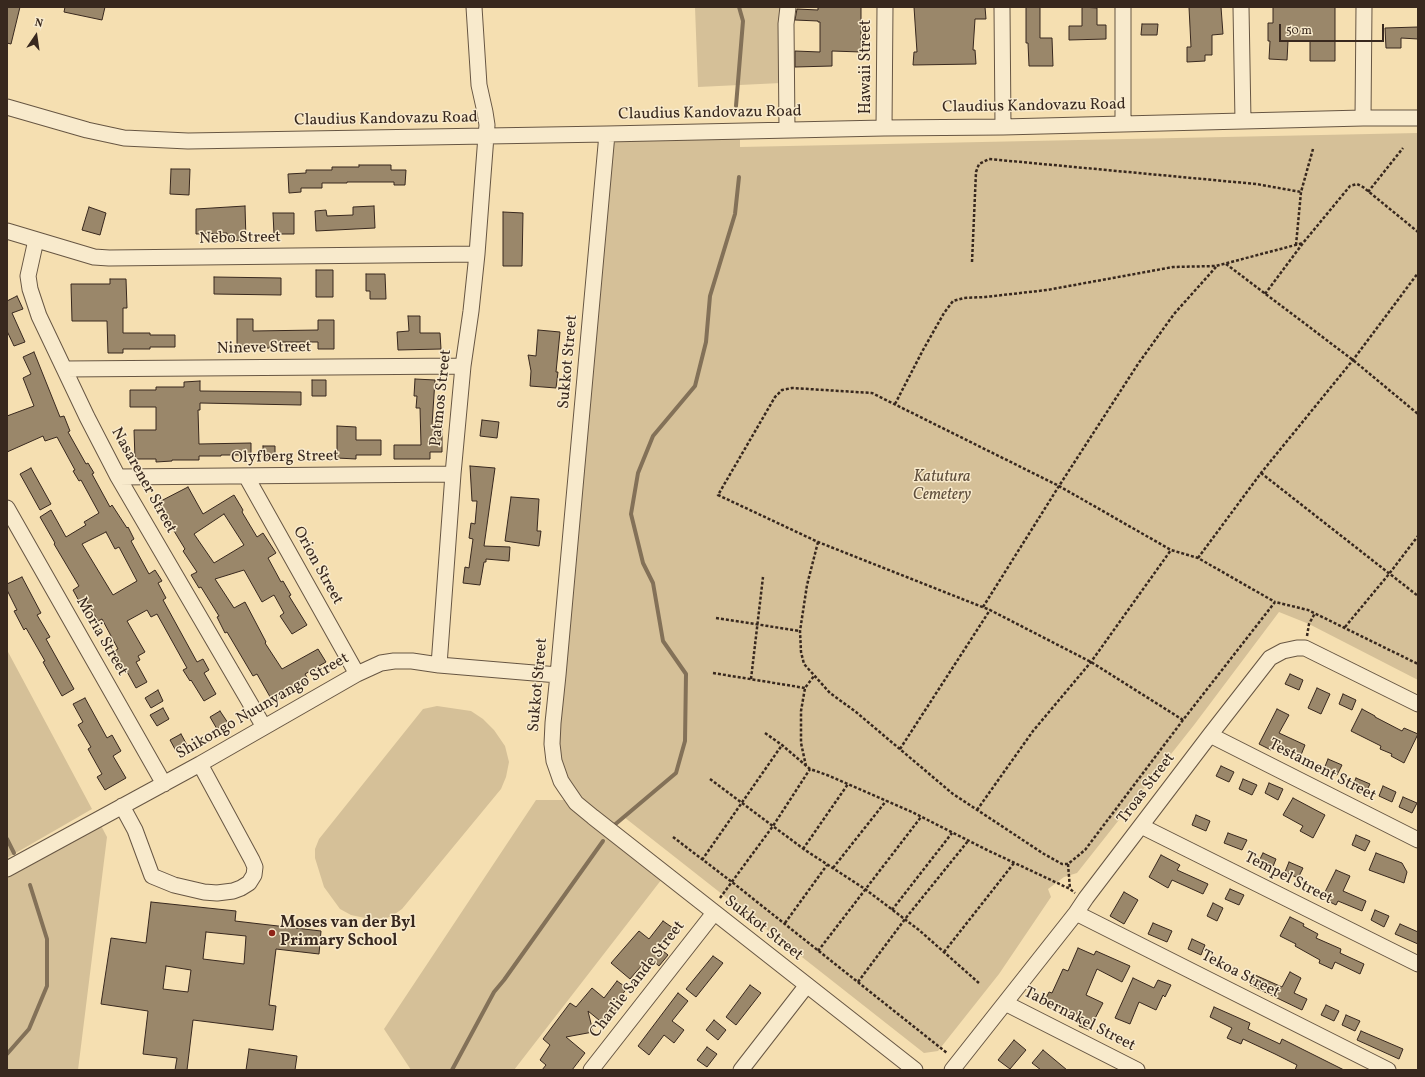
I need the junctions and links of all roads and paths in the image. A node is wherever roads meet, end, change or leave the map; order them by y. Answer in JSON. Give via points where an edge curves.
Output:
{"nodes":[{"id":1,"x":474,"y":7,"type":"edge"},
{"id":2,"x":788,"y":7,"type":"edge"},
{"id":3,"x":885,"y":7,"type":"edge"},
{"id":4,"x":1002,"y":7,"type":"edge"},
{"id":5,"x":1122,"y":7,"type":"edge"},
{"id":6,"x":1241,"y":7,"type":"edge"},
{"id":7,"x":1364,"y":7,"type":"edge"},
{"id":8,"x":7,"y":107,"type":"edge"},
{"id":9,"x":1363,"y":118,"type":"junction"},
{"id":10,"x":1418,"y":118,"type":"edge"},
{"id":11,"x":1243,"y":121,"type":"junction"},
{"id":12,"x":1123,"y":123,"type":"junction"},
{"id":13,"x":1003,"y":127,"type":"junction"},
{"id":14,"x":884,"y":128,"type":"junction"},
{"id":15,"x":787,"y":130,"type":"junction"},
{"id":16,"x":607,"y":134,"type":"junction"},
{"id":17,"x":486,"y":136,"type":"junction"},
{"id":18,"x":1403,"y":148,"type":"dead end"},
{"id":19,"x":1313,"y":149,"type":"dead end"},
{"id":20,"x":1301,"y":192,"type":"junction"},
{"id":21,"x":1368,"y":192,"type":"junction"},
{"id":22,"x":7,"y":231,"type":"edge"},
{"id":23,"x":1418,"y":232,"type":"edge"},
{"id":24,"x":36,"y":240,"type":"junction"},
{"id":25,"x":1303,"y":243,"type":"junction"},
{"id":26,"x":1296,"y":245,"type":"junction"},
{"id":27,"x":477,"y":254,"type":"junction"},
{"id":28,"x":972,"y":262,"type":"dead end"},
{"id":29,"x":1225,"y":264,"type":"junction"},
{"id":30,"x":1216,"y":266,"type":"junction"},
{"id":31,"x":1418,"y":273,"type":"edge"},
{"id":32,"x":1265,"y":294,"type":"junction"},
{"id":33,"x":1353,"y":360,"type":"junction"},
{"id":34,"x":463,"y":366,"type":"junction"},
{"id":35,"x":65,"y":369,"type":"junction"},
{"id":36,"x":895,"y":404,"type":"junction"},
{"id":37,"x":1418,"y":414,"type":"edge"},
{"id":38,"x":1260,"y":473,"type":"junction"},
{"id":39,"x":453,"y":474,"type":"junction"},
{"id":40,"x":246,"y":476,"type":"junction"},
{"id":41,"x":118,"y":477,"type":"junction"},
{"id":42,"x":1059,"y":486,"type":"junction"},
{"id":43,"x":7,"y":508,"type":"edge"},
{"id":44,"x":1418,"y":536,"type":"edge"},
{"id":45,"x":818,"y":542,"type":"junction"},
{"id":46,"x":1171,"y":550,"type":"junction"},
{"id":47,"x":1198,"y":558,"type":"junction"},
{"id":48,"x":1389,"y":574,"type":"junction"},
{"id":49,"x":763,"y":577,"type":"dead end"},
{"id":50,"x":1418,"y":596,"type":"edge"},
{"id":51,"x":1275,"y":602,"type":"dead end"},
{"id":52,"x":983,"y":607,"type":"junction"},
{"id":53,"x":990,"y":610,"type":"junction"},
{"id":54,"x":1315,"y":613,"type":"dead end"},
{"id":55,"x":716,"y":618,"type":"dead end"},
{"id":56,"x":757,"y":624,"type":"junction"},
{"id":57,"x":1345,"y":627,"type":"dead end"},
{"id":58,"x":800,"y":631,"type":"junction"},
{"id":59,"x":1305,"y":648,"type":"junction"},
{"id":60,"x":1091,"y":662,"type":"junction"},
{"id":61,"x":439,"y":665,"type":"junction"},
{"id":62,"x":714,"y":673,"type":"dead end"},
{"id":63,"x":357,"y":674,"type":"junction"},
{"id":64,"x":558,"y":675,"type":"junction"},
{"id":65,"x":814,"y":676,"type":"junction"},
{"id":66,"x":751,"y":679,"type":"junction"},
{"id":67,"x":805,"y":688,"type":"junction"},
{"id":68,"x":1418,"y":704,"type":"edge"},
{"id":69,"x":1183,"y":720,"type":"dead end"},
{"id":70,"x":264,"y":727,"type":"junction"},
{"id":71,"x":765,"y":733,"type":"dead end"},
{"id":72,"x":1210,"y":735,"type":"junction"},
{"id":73,"x":782,"y":745,"type":"junction"},
{"id":74,"x":900,"y":749,"type":"junction"},
{"id":75,"x":200,"y":764,"type":"junction"},
{"id":76,"x":806,"y":766,"type":"junction"},
{"id":77,"x":810,"y":770,"type":"junction"},
{"id":78,"x":710,"y":779,"type":"dead end"},
{"id":79,"x":164,"y":784,"type":"junction"},
{"id":80,"x":848,"y":784,"type":"junction"},
{"id":81,"x":886,"y":801,"type":"junction"},
{"id":82,"x":742,"y":803,"type":"junction"},
{"id":83,"x":122,"y":806,"type":"junction"},
{"id":84,"x":977,"y":810,"type":"junction"},
{"id":85,"x":921,"y":817,"type":"junction"},
{"id":86,"x":773,"y":826,"type":"junction"},
{"id":87,"x":1141,"y":826,"type":"junction"},
{"id":88,"x":952,"y":833,"type":"junction"},
{"id":89,"x":673,"y":837,"type":"dead end"},
{"id":90,"x":1418,"y":840,"type":"edge"},
{"id":91,"x":968,"y":841,"type":"junction"},
{"id":92,"x":803,"y":849,"type":"junction"},
{"id":93,"x":702,"y":860,"type":"junction"},
{"id":94,"x":1014,"y":863,"type":"junction"},
{"id":95,"x":827,"y":865,"type":"junction"},
{"id":96,"x":833,"y":868,"type":"junction"},
{"id":97,"x":7,"y":869,"type":"edge"},
{"id":98,"x":732,"y":882,"type":"junction"},
{"id":99,"x":865,"y":889,"type":"junction"},
{"id":100,"x":1070,"y":889,"type":"junction"},
{"id":101,"x":1084,"y":900,"type":"junction"},
{"id":102,"x":892,"y":910,"type":"junction"},
{"id":103,"x":712,"y":912,"type":"junction"},
{"id":104,"x":1076,"y":913,"type":"junction"},
{"id":105,"x":905,"y":919,"type":"junction"},
{"id":106,"x":785,"y":923,"type":"dead end"},
{"id":107,"x":818,"y":951,"type":"junction"},
{"id":108,"x":944,"y":952,"type":"junction"},
{"id":109,"x":1418,"y":964,"type":"edge"},
{"id":110,"x":858,"y":982,"type":"junction"},
{"id":111,"x":980,"y":984,"type":"dead end"},
{"id":112,"x":806,"y":985,"type":"junction"},
{"id":113,"x":1005,"y":1002,"type":"junction"},
{"id":114,"x":955,"y":1066,"type":"edge"},
{"id":115,"x":591,"y":1070,"type":"edge"},
{"id":116,"x":741,"y":1070,"type":"edge"},
{"id":117,"x":915,"y":1070,"type":"edge"},
{"id":118,"x":1137,"y":1070,"type":"edge"},
{"id":119,"x":1388,"y":1070,"type":"edge"}],
"edges":[{"from":1,"to":17,"type":"street","name":"Patmos Street","via":[[478,85],[485,112]]},
{"from":2,"to":15,"type":"street"},
{"from":3,"to":14,"type":"street","name":"Hawaii Street"},
{"from":4,"to":13,"type":"street"},
{"from":5,"to":12,"type":"street"},
{"from":6,"to":11,"type":"street"},
{"from":7,"to":9,"type":"street"},
{"from":8,"to":17,"type":"street","name":"Claudius Kandovazu Road","via":[[87,130],[124,138],[155,140]]},
{"from":9,"to":10,"type":"street","name":"Claudius Kandovazu Road"},
{"from":9,"to":11,"type":"street","name":"Claudius Kandovazu Road"},
{"from":11,"to":12,"type":"street","name":"Claudius Kandovazu Road"},
{"from":12,"to":13,"type":"street","name":"Claudius Kandovazu Road"},
{"from":13,"to":14,"type":"street","name":"Claudius Kandovazu Road"},
{"from":14,"to":15,"type":"street","name":"Claudius Kandovazu Road"},
{"from":15,"to":16,"type":"street","name":"Claudius Kandovazu Road"},
{"from":16,"to":17,"type":"street","name":"Claudius Kandovazu Road"},
{"from":16,"to":64,"type":"street","name":"Sukkot Street"},
{"from":17,"to":27,"type":"street","name":"Patmos Street"},
{"from":18,"to":21,"type":"path"},
{"from":19,"to":20,"type":"path"},
{"from":20,"to":26,"type":"path"},
{"from":20,"to":28,"type":"path","via":[[1256,184],[989,159],[979,164],[976,172]]},
{"from":21,"to":23,"type":"path"},
{"from":21,"to":25,"type":"path","via":[[1357,184],[1350,186]]},
{"from":22,"to":24,"type":"street","name":"Nebo Street"},
{"from":24,"to":27,"type":"street","name":"Nebo Street","via":[[94,257],[109,258]]},
{"from":24,"to":35,"type":"street","name":"Nasarener Street","via":[[28,276],[30,289],[39,316]]},
{"from":25,"to":26,"type":"path"},
{"from":25,"to":32,"type":"path"},
{"from":26,"to":29,"type":"path"},
{"from":27,"to":34,"type":"street","name":"Patmos Street"},
{"from":29,"to":30,"type":"path"},
{"from":29,"to":32,"type":"path"},
{"from":30,"to":36,"type":"path","via":[[1173,267],[1047,290],[964,298],[953,302],[944,313]]},
{"from":30,"to":42,"type":"path","via":[[1174,314],[1138,364]]},
{"from":31,"to":33,"type":"path"},
{"from":32,"to":33,"type":"path"},
{"from":33,"to":37,"type":"path"},
{"from":33,"to":38,"type":"path"},
{"from":34,"to":35,"type":"street","name":"Nineve Street"},
{"from":34,"to":39,"type":"street","name":"Patmos Street"},
{"from":35,"to":41,"type":"street","name":"Nasarener Street"},
{"from":36,"to":42,"type":"path"},
{"from":36,"to":45,"type":"path","via":[[872,393],[792,388],[782,390],[775,397],[718,495]]},
{"from":38,"to":47,"type":"path"},
{"from":38,"to":48,"type":"path"},
{"from":39,"to":40,"type":"street","name":"Olyfberg Street"},
{"from":39,"to":61,"type":"street","name":"Patmos Street"},
{"from":40,"to":41,"type":"street","name":"Olyfberg Street"},
{"from":40,"to":63,"type":"street","name":"Orion Street"},
{"from":41,"to":70,"type":"street","name":"Nasarener Street"},
{"from":42,"to":46,"type":"path"},
{"from":42,"to":52,"type":"path"},
{"from":43,"to":79,"type":"street","name":"Moria Street"},
{"from":44,"to":48,"type":"path"},
{"from":45,"to":52,"type":"path"},
{"from":45,"to":58,"type":"path","via":[[807,585]]},
{"from":46,"to":47,"type":"path"},
{"from":46,"to":60,"type":"path"},
{"from":47,"to":51,"type":"path"},
{"from":48,"to":50,"type":"path"},
{"from":48,"to":57,"type":"path"},
{"from":49,"to":56,"type":"path"},
{"from":52,"to":53,"type":"path"},
{"from":53,"to":60,"type":"path"},
{"from":53,"to":74,"type":"path"},
{"from":54,"to":59,"type":"path"},
{"from":55,"to":56,"type":"path"},
{"from":56,"to":58,"type":"path"},
{"from":56,"to":66,"type":"path"},
{"from":58,"to":65,"type":"path","via":[[804,664]]},
{"from":59,"to":68,"type":"street"},
{"from":59,"to":72,"type":"street","name":"Troas Street","via":[[1283,651],[1270,658]]},
{"from":60,"to":69,"type":"path"},
{"from":60,"to":84,"type":"path","via":[[1033,731]]},
{"from":61,"to":63,"type":"street","name":"Shikongo Nuunyango Street","via":[[394,661]]},
{"from":61,"to":64,"type":"street","name":"Shikongo Nuunyango Street"},
{"from":62,"to":66,"type":"path"},
{"from":63,"to":70,"type":"street","name":"Shikongo Nuunyango Street"},
{"from":64,"to":103,"type":"street","name":"Sukkot Street","via":[[552,744],[554,761],[561,781],[576,803]]},
{"from":65,"to":67,"type":"path"},
{"from":65,"to":74,"type":"path","via":[[830,693]]},
{"from":66,"to":67,"type":"path"},
{"from":67,"to":76,"type":"path","via":[[801,711],[801,743]]},
{"from":70,"to":75,"type":"street","name":"Shikongo Nuunyango Street"},
{"from":71,"to":73,"type":"path"},
{"from":72,"to":87,"type":"street","name":"Troas Street"},
{"from":72,"to":90,"type":"street","name":"Testament Street"},
{"from":73,"to":76,"type":"path"},
{"from":73,"to":82,"type":"path"},
{"from":74,"to":84,"type":"path","via":[[953,794]]},
{"from":75,"to":79,"type":"street","name":"Shikongo Nuunyango Street"},
{"from":75,"to":83,"type":"street","via":[[255,867],[249,883],[241,888],[217,893],[204,892],[174,885],[152,876],[135,830]]},
{"from":76,"to":77,"type":"path"},
{"from":77,"to":80,"type":"path"},
{"from":77,"to":86,"type":"path"},
{"from":78,"to":82,"type":"path"},
{"from":79,"to":83,"type":"street","name":"Shikongo Nuunyango Street"},
{"from":80,"to":81,"type":"path"},
{"from":80,"to":92,"type":"path"},
{"from":81,"to":85,"type":"path"},
{"from":81,"to":96,"type":"path"},
{"from":82,"to":86,"type":"path"},
{"from":82,"to":93,"type":"path"},
{"from":83,"to":97,"type":"street","name":"Shikongo Nuunyango Street"},
{"from":84,"to":100,"type":"path","via":[[1044,854],[1062,864],[1068,864]]},
{"from":85,"to":88,"type":"path"},
{"from":85,"to":99,"type":"path"},
{"from":86,"to":92,"type":"path"},
{"from":86,"to":98,"type":"path"},
{"from":87,"to":101,"type":"street","name":"Troas Street"},
{"from":87,"to":109,"type":"street","name":"Tempel Street"},
{"from":88,"to":91,"type":"path"},
{"from":88,"to":102,"type":"path"},
{"from":89,"to":93,"type":"path"},
{"from":91,"to":94,"type":"path"},
{"from":91,"to":105,"type":"path"},
{"from":92,"to":95,"type":"path"},
{"from":93,"to":98,"type":"path"},
{"from":94,"to":100,"type":"path"},
{"from":94,"to":108,"type":"path"},
{"from":95,"to":96,"type":"path"},
{"from":95,"to":106,"type":"path"},
{"from":96,"to":99,"type":"path"},
{"from":98,"to":103,"type":"path"},
{"from":98,"to":107,"type":"path"},
{"from":99,"to":102,"type":"path"},
{"from":99,"to":107,"type":"path"},
{"from":100,"to":101,"type":"path"},
{"from":101,"to":104,"type":"street","name":"Troas Street"},
{"from":102,"to":105,"type":"path"},
{"from":103,"to":112,"type":"street","name":"Sukkot Street"},
{"from":103,"to":115,"type":"street","name":"Charlie Sande Street"},
{"from":104,"to":113,"type":"street","name":"Troas Street"},
{"from":104,"to":119,"type":"street","name":"Tekoa Street"},
{"from":105,"to":108,"type":"path"},
{"from":105,"to":110,"type":"path"},
{"from":107,"to":110,"type":"path"},
{"from":108,"to":111,"type":"path"},
{"from":110,"to":114,"type":"path","via":[[941,1047]]},
{"from":112,"to":116,"type":"street"},
{"from":112,"to":117,"type":"street","name":"Sukkot Street"},
{"from":113,"to":114,"type":"street","name":"Troas Street"},
{"from":113,"to":118,"type":"street","name":"Tabernakel Street"}]}
